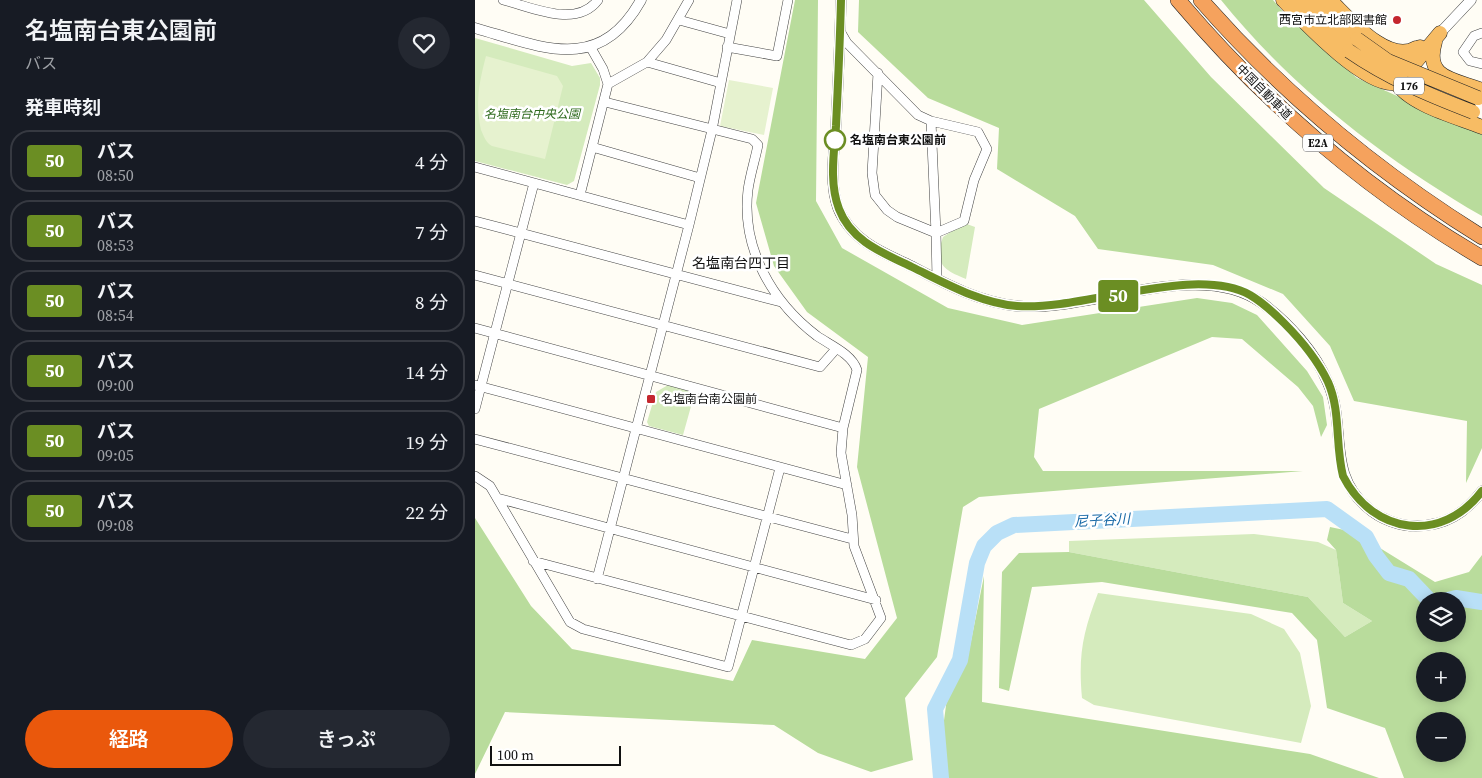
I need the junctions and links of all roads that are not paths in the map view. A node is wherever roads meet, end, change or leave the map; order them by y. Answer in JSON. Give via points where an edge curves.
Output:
{"nodes":[{"id":1,"x":504,"y":0,"type":"edge"},
{"id":2,"x":598,"y":0,"type":"edge"},
{"id":3,"x":641,"y":0,"type":"edge"},
{"id":4,"x":689,"y":0,"type":"edge"},
{"id":5,"x":737,"y":0,"type":"edge"},
{"id":6,"x":788,"y":0,"type":"edge"},
{"id":7,"x":841,"y":0,"type":"edge"},
{"id":8,"x":1178,"y":0,"type":"edge"},
{"id":9,"x":1201,"y":0,"type":"edge"},
{"id":10,"x":1283,"y":0,"type":"edge"},
{"id":11,"x":1298,"y":0,"type":"edge"},
{"id":12,"x":1314,"y":0,"type":"edge"},
{"id":13,"x":1330,"y":0,"type":"edge"},
{"id":14,"x":1471,"y":0,"type":"edge"},
{"id":15,"x":679,"y":20,"type":"junction"},
{"id":16,"x":475,"y":28,"type":"edge"},
{"id":17,"x":840,"y":31,"type":"junction"},
{"id":18,"x":730,"y":34,"type":"junction"},
{"id":19,"x":1482,"y":34,"type":"edge"},
{"id":20,"x":1435,"y":38,"type":"junction"},
{"id":21,"x":1353,"y":45,"type":"junction"},
{"id":22,"x":727,"y":47,"type":"junction"},
{"id":23,"x":591,"y":48,"type":"junction"},
{"id":24,"x":647,"y":62,"type":"junction"},
{"id":25,"x":1482,"y":64,"type":"edge"},
{"id":26,"x":878,"y":73,"type":"junction"},
{"id":27,"x":721,"y":83,"type":"junction"},
{"id":28,"x":608,"y":84,"type":"junction"},
{"id":29,"x":1396,"y":84,"type":"junction"},
{"id":30,"x":605,"y":102,"type":"junction"},
{"id":31,"x":1479,"y":103,"type":"edge"},
{"id":32,"x":931,"y":121,"type":"junction"},
{"id":33,"x":1482,"y":127,"type":"edge"},
{"id":34,"x":712,"y":130,"type":"junction"},
{"id":35,"x":592,"y":147,"type":"junction"},
{"id":36,"x":475,"y":167,"type":"edge"},
{"id":37,"x":701,"y":178,"type":"junction"},
{"id":38,"x":534,"y":183,"type":"junction"},
{"id":39,"x":580,"y":195,"type":"junction"},
{"id":40,"x":475,"y":221,"type":"edge"},
{"id":41,"x":689,"y":225,"type":"junction"},
{"id":42,"x":521,"y":233,"type":"junction"},
{"id":43,"x":936,"y":233,"type":"junction"},
{"id":44,"x":1482,"y":237,"type":"edge"},
{"id":45,"x":1482,"y":258,"type":"edge"},
{"id":46,"x":475,"y":274,"type":"edge"},
{"id":47,"x":677,"y":274,"type":"junction"},
{"id":48,"x":937,"y":279,"type":"junction"},
{"id":49,"x":508,"y":284,"type":"junction"},
{"id":50,"x":781,"y":302,"type":"junction"},
{"id":51,"x":663,"y":325,"type":"junction"},
{"id":52,"x":475,"y":328,"type":"edge"},
{"id":53,"x":495,"y":333,"type":"junction"},
{"id":54,"x":836,"y":349,"type":"junction"},
{"id":55,"x":650,"y":374,"type":"junction"},
{"id":56,"x":478,"y":386,"type":"edge"},
{"id":57,"x":475,"y":409,"type":"edge"},
{"id":58,"x":636,"y":428,"type":"junction"},
{"id":59,"x":843,"y":428,"type":"junction"},
{"id":60,"x":475,"y":439,"type":"edge"},
{"id":61,"x":780,"y":468,"type":"junction"},
{"id":62,"x":475,"y":476,"type":"edge"},
{"id":63,"x":622,"y":478,"type":"junction"},
{"id":64,"x":847,"y":485,"type":"junction"},
{"id":65,"x":1482,"y":491,"type":"edge"},
{"id":66,"x":497,"y":498,"type":"junction"},
{"id":67,"x":768,"y":518,"type":"junction"},
{"id":68,"x":610,"y":528,"type":"junction"},
{"id":69,"x":852,"y":539,"type":"junction"},
{"id":70,"x":533,"y":561,"type":"junction"},
{"id":71,"x":754,"y":567,"type":"junction"},
{"id":72,"x":597,"y":579,"type":"junction"},
{"id":73,"x":875,"y":600,"type":"junction"},
{"id":74,"x":741,"y":617,"type":"junction"}],
"edges":[{"from":1,"to":2,"type":"street","via":[[565,16],[591,9]]},
{"from":3,"to":23,"type":"street","via":[[620,30]]},
{"from":4,"to":15,"type":"street"},
{"from":5,"to":18,"type":"street"},
{"from":6,"to":22,"type":"street","via":[[777,56]]},
{"from":7,"to":17,"type":"street"},
{"from":8,"to":45,"type":"highway","name":"中国自動車道","number":"E2A","via":[[1224,52],[1314,139],[1385,196]]},
{"from":9,"to":44,"type":"highway","name":"中国自動車道","number":"E2A","via":[[1271,76],[1311,112],[1396,180]]},
{"from":10,"to":29,"type":"highway","via":[[1320,39],[1347,60],[1383,82]]},
{"from":11,"to":21,"type":"highway","number":"176"},
{"from":12,"to":21,"type":"highway","number":"176"},
{"from":13,"to":20,"type":"highway","via":[[1365,33],[1397,53],[1409,52]]},
{"from":14,"to":20,"type":"street"},
{"from":15,"to":18,"type":"street"},
{"from":15,"to":24,"type":"street"},
{"from":16,"to":23,"type":"street","via":[[547,47]]},
{"from":17,"to":26,"type":"street","via":[[847,43]]},
{"from":17,"to":48,"type":"street","via":[[833,179],[839,210],[859,238]]},
{"from":18,"to":22,"type":"street"},
{"from":19,"to":25,"type":"street","via":[[1474,36],[1463,52],[1470,61]]},
{"from":20,"to":29,"type":"highway"},
{"from":20,"to":31,"type":"highway","via":[[1431,62],[1435,69]]},
{"from":21,"to":31,"type":"highway","number":"176","bridge":true,"via":[[1374,68],[1408,86]]},
{"from":22,"to":27,"type":"street"},
{"from":23,"to":28,"type":"street"},
{"from":24,"to":27,"type":"street"},
{"from":24,"to":28,"type":"street"},
{"from":26,"to":32,"type":"street","via":[[918,115]]},
{"from":26,"to":43,"type":"street","via":[[872,173],[875,195],[897,217]]},
{"from":27,"to":34,"type":"street"},
{"from":28,"to":30,"type":"street"},
{"from":29,"to":33,"type":"highway","via":[[1412,98]]},
{"from":30,"to":34,"type":"street"},
{"from":30,"to":35,"type":"street"},
{"from":32,"to":43,"type":"street"},
{"from":32,"to":43,"type":"street","via":[[978,132],[987,150],[974,180],[964,221]]},
{"from":34,"to":37,"type":"street"},
{"from":34,"to":50,"type":"street","via":[[752,139],[758,145],[748,191],[750,240],[766,278]]},
{"from":35,"to":37,"type":"street"},
{"from":35,"to":39,"type":"street"},
{"from":36,"to":38,"type":"street"},
{"from":37,"to":41,"type":"street"},
{"from":38,"to":39,"type":"street"},
{"from":38,"to":42,"type":"street"},
{"from":39,"to":41,"type":"street"},
{"from":40,"to":42,"type":"street"},
{"from":41,"to":47,"type":"street"},
{"from":42,"to":47,"type":"street"},
{"from":42,"to":49,"type":"street"},
{"from":43,"to":48,"type":"street"},
{"from":46,"to":49,"type":"street"},
{"from":47,"to":50,"type":"street"},
{"from":47,"to":51,"type":"street"},
{"from":48,"to":65,"type":"street","via":[[982,299],[1018,306],[1068,303],[1193,284],[1231,288],[1249,294],[1295,334],[1320,367],[1333,396],[1343,476],[1364,506],[1395,523],[1432,524],[1461,513]]},
{"from":49,"to":51,"type":"street"},
{"from":49,"to":53,"type":"street"},
{"from":50,"to":54,"type":"street","via":[[799,321]]},
{"from":51,"to":54,"type":"street","via":[[820,367]]},
{"from":51,"to":55,"type":"street"},
{"from":52,"to":53,"type":"street"},
{"from":53,"to":55,"type":"street"},
{"from":53,"to":56,"type":"street"},
{"from":54,"to":59,"type":"street","via":[[851,359],[857,370]]},
{"from":55,"to":58,"type":"street"},
{"from":55,"to":59,"type":"street"},
{"from":56,"to":57,"type":"street"},
{"from":56,"to":58,"type":"street"},
{"from":58,"to":61,"type":"street"},
{"from":58,"to":63,"type":"street"},
{"from":59,"to":64,"type":"street","via":[[841,453]]},
{"from":60,"to":63,"type":"street"},
{"from":61,"to":64,"type":"street"},
{"from":61,"to":67,"type":"street"},
{"from":62,"to":66,"type":"street","via":[[485,481]]},
{"from":63,"to":67,"type":"street"},
{"from":63,"to":68,"type":"street"},
{"from":64,"to":69,"type":"street"},
{"from":66,"to":68,"type":"street"},
{"from":66,"to":70,"type":"street"},
{"from":67,"to":69,"type":"street"},
{"from":67,"to":71,"type":"street"},
{"from":68,"to":71,"type":"street"},
{"from":68,"to":72,"type":"street"},
{"from":69,"to":73,"type":"street"},
{"from":70,"to":72,"type":"street"},
{"from":70,"to":74,"type":"street","via":[[565,617],[583,628],[728,667]]},
{"from":71,"to":73,"type":"street"},
{"from":71,"to":74,"type":"street"},
{"from":72,"to":74,"type":"street"},
{"from":73,"to":74,"type":"street","via":[[881,618],[878,624],[865,639],[851,645]]}]}
